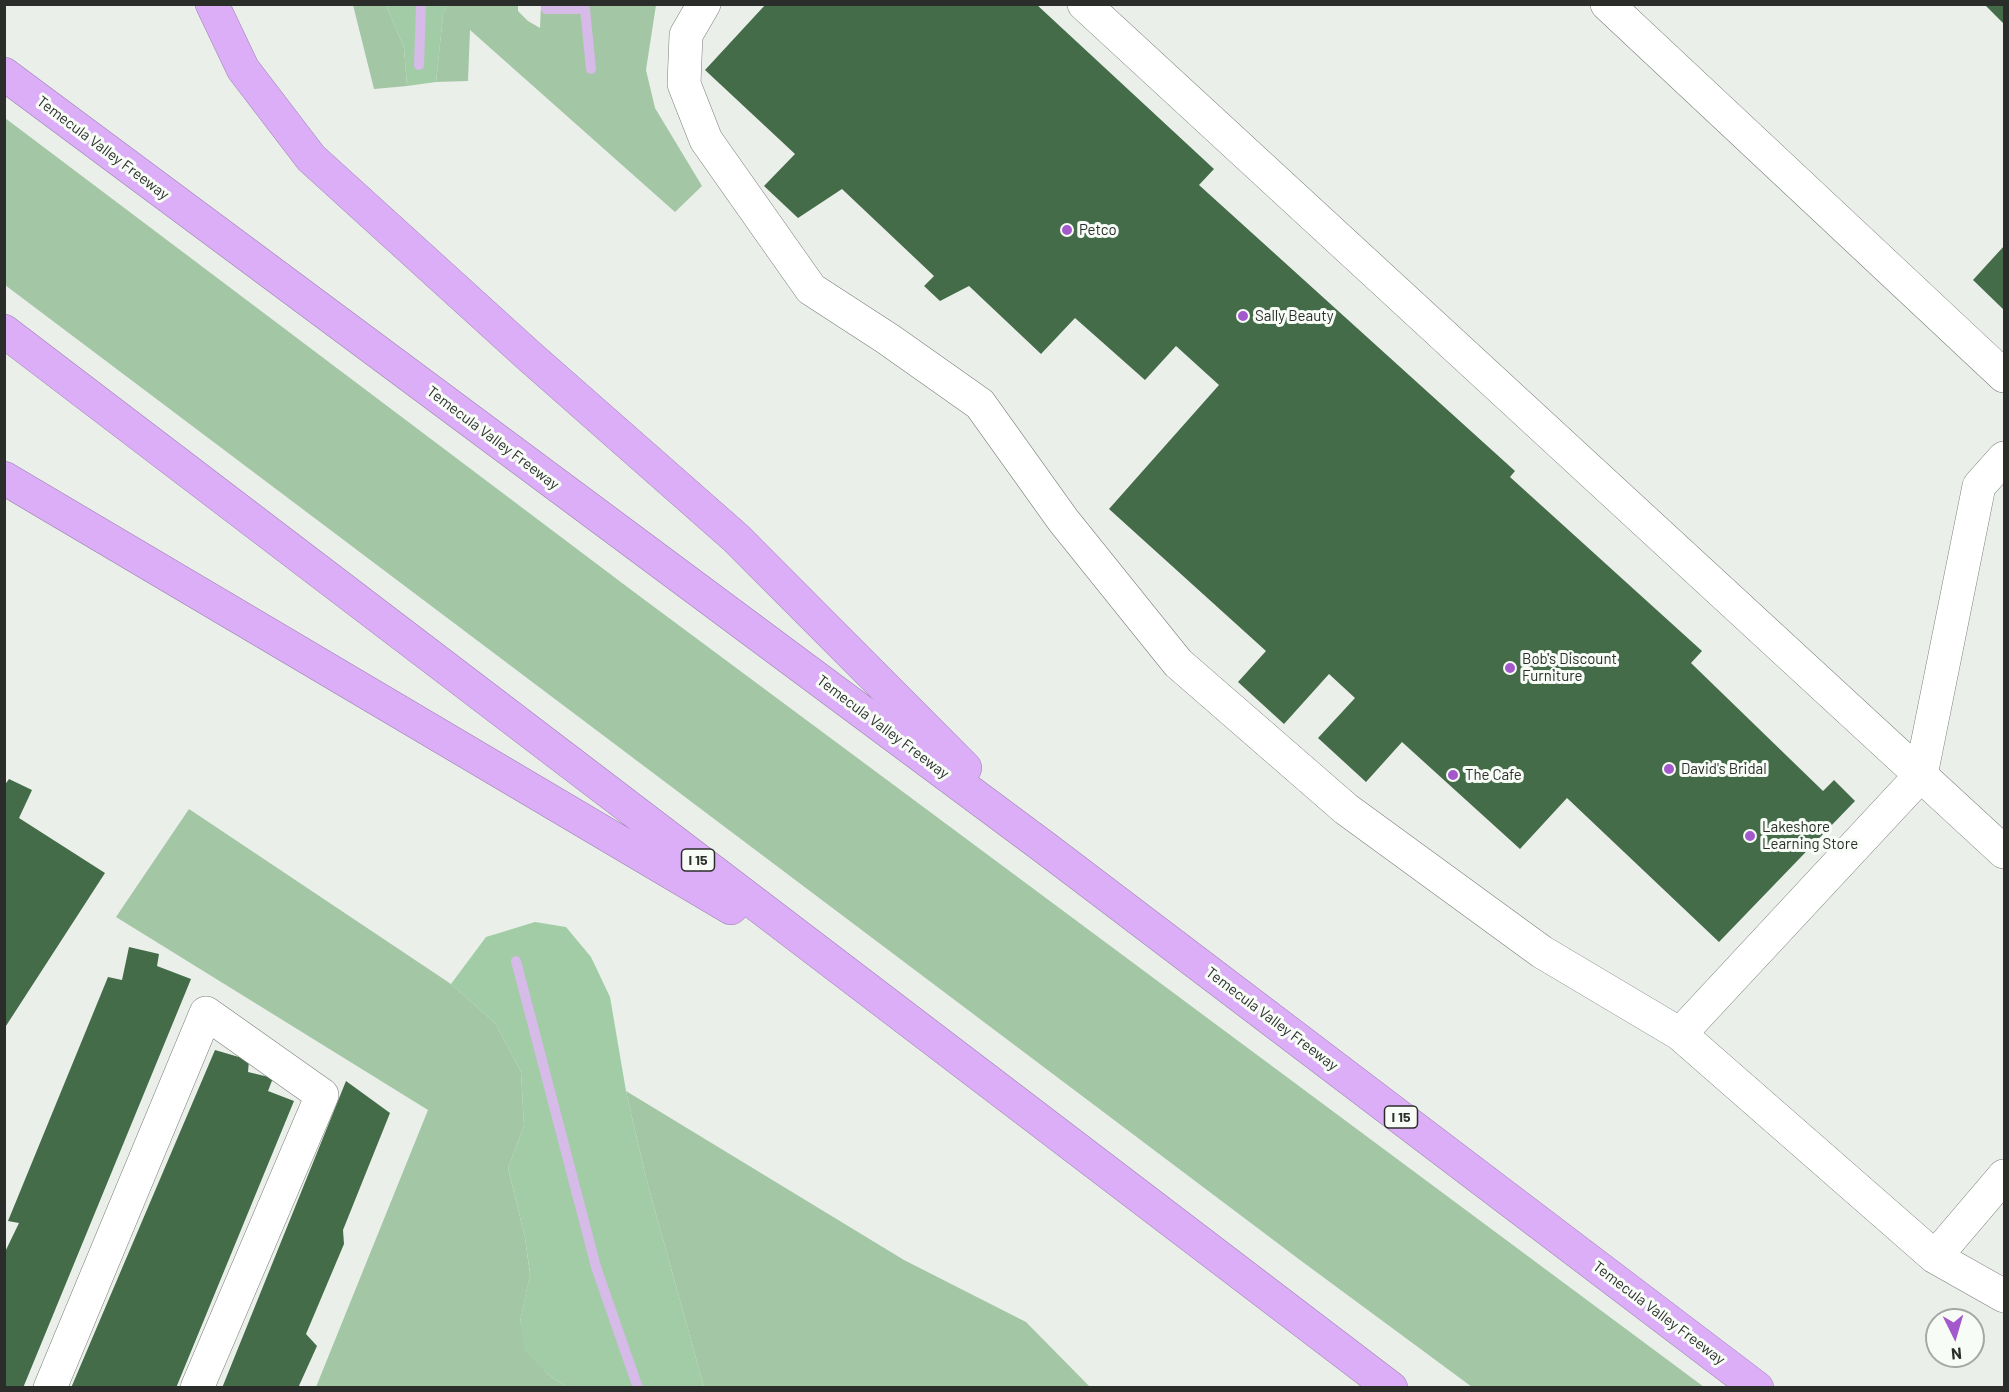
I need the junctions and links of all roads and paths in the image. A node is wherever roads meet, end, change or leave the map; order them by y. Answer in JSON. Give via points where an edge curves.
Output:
{"nodes":[{"id":1,"x":212,"y":4,"type":"edge"},
{"id":2,"x":704,"y":4,"type":"edge"},
{"id":3,"x":1084,"y":4,"type":"edge"},
{"id":4,"x":1607,"y":4,"type":"edge"},
{"id":5,"x":4,"y":74,"type":"edge"},
{"id":6,"x":4,"y":331,"type":"edge"},
{"id":7,"x":2004,"y":376,"type":"edge"},
{"id":8,"x":2004,"y":458,"type":"edge"},
{"id":9,"x":4,"y":478,"type":"edge"},
{"id":10,"x":1921,"y":775,"type":"junction"},
{"id":11,"x":1044,"y":847,"type":"junction"},
{"id":12,"x":2004,"y":852,"type":"edge"},
{"id":13,"x":862,"y":985,"type":"junction"},
{"id":14,"x":1680,"y":1034,"type":"junction"},
{"id":15,"x":2004,"y":1176,"type":"edge"},
{"id":16,"x":1935,"y":1257,"type":"junction"},
{"id":17,"x":2004,"y":1296,"type":"edge"},
{"id":18,"x":50,"y":1388,"type":"edge"},
{"id":19,"x":197,"y":1388,"type":"edge"},
{"id":20,"x":1391,"y":1388,"type":"edge"},
{"id":21,"x":1757,"y":1388,"type":"edge"}],
"edges":[{"from":1,"to":11,"type":"highway","via":[[243,69],[311,158],[736,538]]},
{"from":2,"to":14,"type":"lane","via":[[686,35],[684,84],[706,140],[811,289],[980,404],[1063,520],[1178,663],[1346,809],[1542,952]]},
{"from":3,"to":10,"type":"lane"},
{"from":4,"to":7,"type":"lane"},
{"from":5,"to":11,"type":"highway","name":"Temecula Valley Freeway","number":"I 15"},
{"from":6,"to":13,"type":"highway","number":"I 15"},
{"from":8,"to":10,"type":"lane","via":[[1979,486]]},
{"from":9,"to":13,"type":"highway"},
{"from":10,"to":12,"type":"lane"},
{"from":10,"to":14,"type":"lane"},
{"from":11,"to":21,"type":"highway","name":"Temecula Valley Freeway","number":"I 15"},
{"from":13,"to":20,"type":"highway","number":"I 15"},
{"from":14,"to":16,"type":"lane"},
{"from":15,"to":16,"type":"lane"},
{"from":16,"to":17,"type":"lane"},
{"from":18,"to":19,"type":"lane","via":[[206,1013],[322,1095]]}]}
